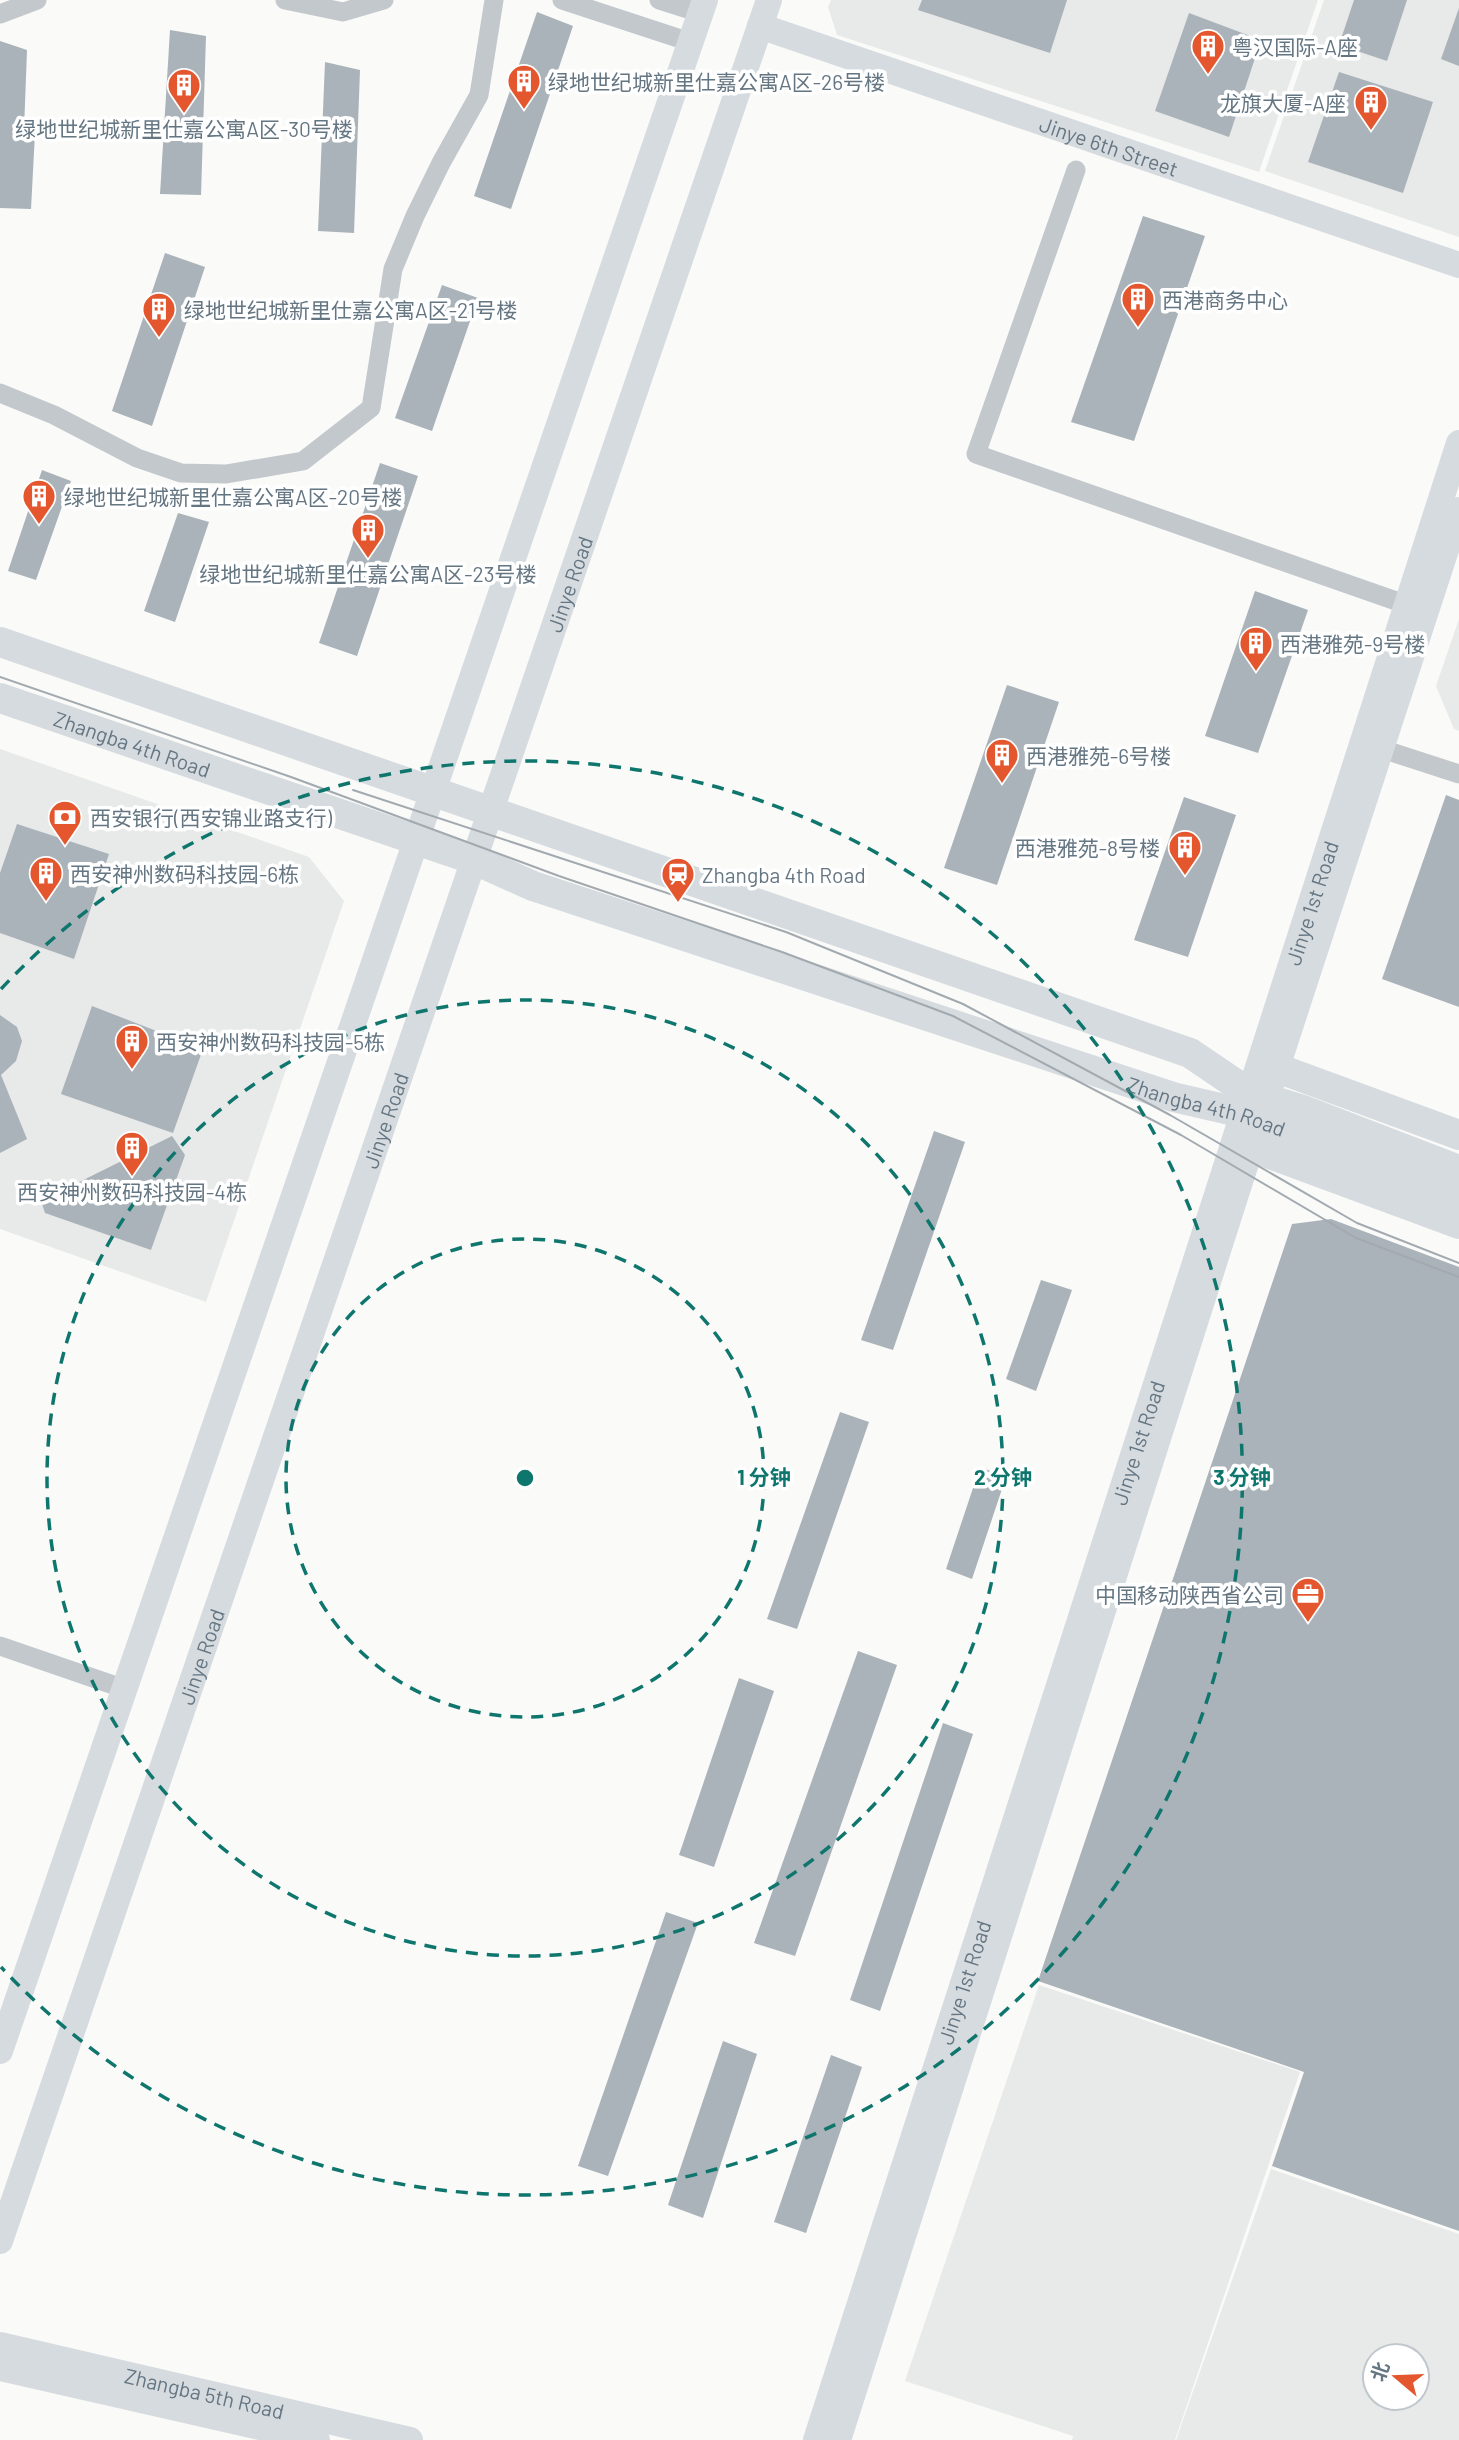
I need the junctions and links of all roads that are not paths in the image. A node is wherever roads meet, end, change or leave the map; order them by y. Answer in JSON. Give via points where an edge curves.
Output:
{"nodes":[{"id":1,"x":37,"y":0,"type":"edge"},
{"id":2,"x":285,"y":0,"type":"edge"},
{"id":3,"x":384,"y":0,"type":"edge"},
{"id":4,"x":495,"y":0,"type":"edge"},
{"id":5,"x":562,"y":0,"type":"edge"},
{"id":6,"x":659,"y":0,"type":"edge"},
{"id":7,"x":769,"y":0,"type":"edge"},
{"id":8,"x":703,"y":7,"type":"edge"},
{"id":9,"x":0,"y":14,"type":"edge"},
{"id":10,"x":760,"y":26,"type":"junction"},
{"id":11,"x":690,"y":42,"type":"junction"},
{"id":12,"x":1076,"y":170,"type":"dead end"},
{"id":13,"x":1459,"y":265,"type":"edge"},
{"id":14,"x":0,"y":393,"type":"edge"},
{"id":15,"x":1459,"y":443,"type":"edge"},
{"id":16,"x":1459,"y":510,"type":"edge"},
{"id":17,"x":1416,"y":608,"type":"junction"},
{"id":18,"x":0,"y":642,"type":"edge"},
{"id":19,"x":0,"y":698,"type":"edge"},
{"id":20,"x":1382,"y":749,"type":"junction"},
{"id":21,"x":1459,"y":774,"type":"edge"},
{"id":22,"x":433,"y":791,"type":"junction"},
{"id":23,"x":492,"y":812,"type":"junction"},
{"id":24,"x":416,"y":841,"type":"junction"},
{"id":25,"x":475,"y":860,"type":"junction"},
{"id":26,"x":1277,"y":1068,"type":"junction"},
{"id":27,"x":1254,"y":1114,"type":"junction"},
{"id":28,"x":1459,"y":1135,"type":"edge"},
{"id":29,"x":1396,"y":1158,"type":"junction"},
{"id":30,"x":1459,"y":1170,"type":"edge"},
{"id":31,"x":1459,"y":1193,"type":"edge"},
{"id":32,"x":1459,"y":1224,"type":"edge"},
{"id":33,"x":0,"y":1646,"type":"edge"},
{"id":34,"x":125,"y":1689,"type":"junction"},
{"id":35,"x":0,"y":2051,"type":"edge"},
{"id":36,"x":0,"y":2241,"type":"edge"},
{"id":37,"x":0,"y":2345,"type":"edge"},
{"id":38,"x":0,"y":2368,"type":"edge"},
{"id":39,"x":317,"y":2440,"type":"edge"},
{"id":40,"x":410,"y":2440,"type":"edge"},
{"id":41,"x":816,"y":2440,"type":"edge"},
{"id":42,"x":838,"y":2440,"type":"edge"}],
"edges":[{"from":1,"to":9,"type":"street"},
{"from":2,"to":3,"type":"street","via":[[343,12]]},
{"from":4,"to":14,"type":"street","via":[[479,95],[441,163],[393,269],[371,408],[303,461],[226,474],[181,473],[137,458]]},
{"from":5,"to":11,"type":"street"},
{"from":6,"to":8,"type":"street"},
{"from":7,"to":10,"type":"street","name":"Jinye Road"},
{"from":8,"to":11,"type":"street"},
{"from":10,"to":13,"type":"street","name":"Jinye 6th Street"},
{"from":10,"to":23,"type":"street","name":"Jinye Road"},
{"from":11,"to":22,"type":"street"},
{"from":12,"to":17,"type":"street","via":[[976,454]]},
{"from":15,"to":17,"type":"street","name":"Jinye 1st Road"},
{"from":16,"to":17,"type":"street","name":"Jinye 1st Road"},
{"from":17,"to":20,"type":"street","name":"Jinye 1st Road"},
{"from":17,"to":27,"type":"street","name":"Jinye 1st Road"},
{"from":18,"to":22,"type":"main road"},
{"from":19,"to":24,"type":"main road","name":"Zhangba 4th Road"},
{"from":20,"to":21,"type":"street"},
{"from":20,"to":26,"type":"street","name":"Jinye 1st Road"},
{"from":22,"to":23,"type":"main road","name":"Zhangba 4th Road"},
{"from":22,"to":24,"type":"street"},
{"from":23,"to":25,"type":"street","name":"Jinye Road"},
{"from":23,"to":27,"type":"main road","name":"Zhangba 4th Road","via":[[1191,1053]]},
{"from":24,"to":25,"type":"main road","name":"Zhangba 4th Road"},
{"from":24,"to":34,"type":"street"},
{"from":25,"to":27,"type":"main road","name":"Zhangba 4th Road","via":[[533,886],[1172,1097]]},
{"from":25,"to":36,"type":"street","name":"Jinye Road"},
{"from":26,"to":27,"type":"street","name":"Jinye 1st Road"},
{"from":26,"to":28,"type":"main road"},
{"from":27,"to":29,"type":"main road","name":"Zhangba 4th Road"},
{"from":27,"to":32,"type":"main road"},
{"from":27,"to":41,"type":"street","name":"Jinye 1st Road"},
{"from":27,"to":42,"type":"street","name":"Jinye 1st Road"},
{"from":29,"to":30,"type":"main road","name":"Zhangba 4th Road"},
{"from":29,"to":31,"type":"main road","name":"Zhangba 4th Road"},
{"from":33,"to":34,"type":"street"},
{"from":34,"to":35,"type":"street"},
{"from":37,"to":40,"type":"street","name":"Zhangba 5th Road"},
{"from":38,"to":39,"type":"street","name":"Zhangba 5th Road"}]}
